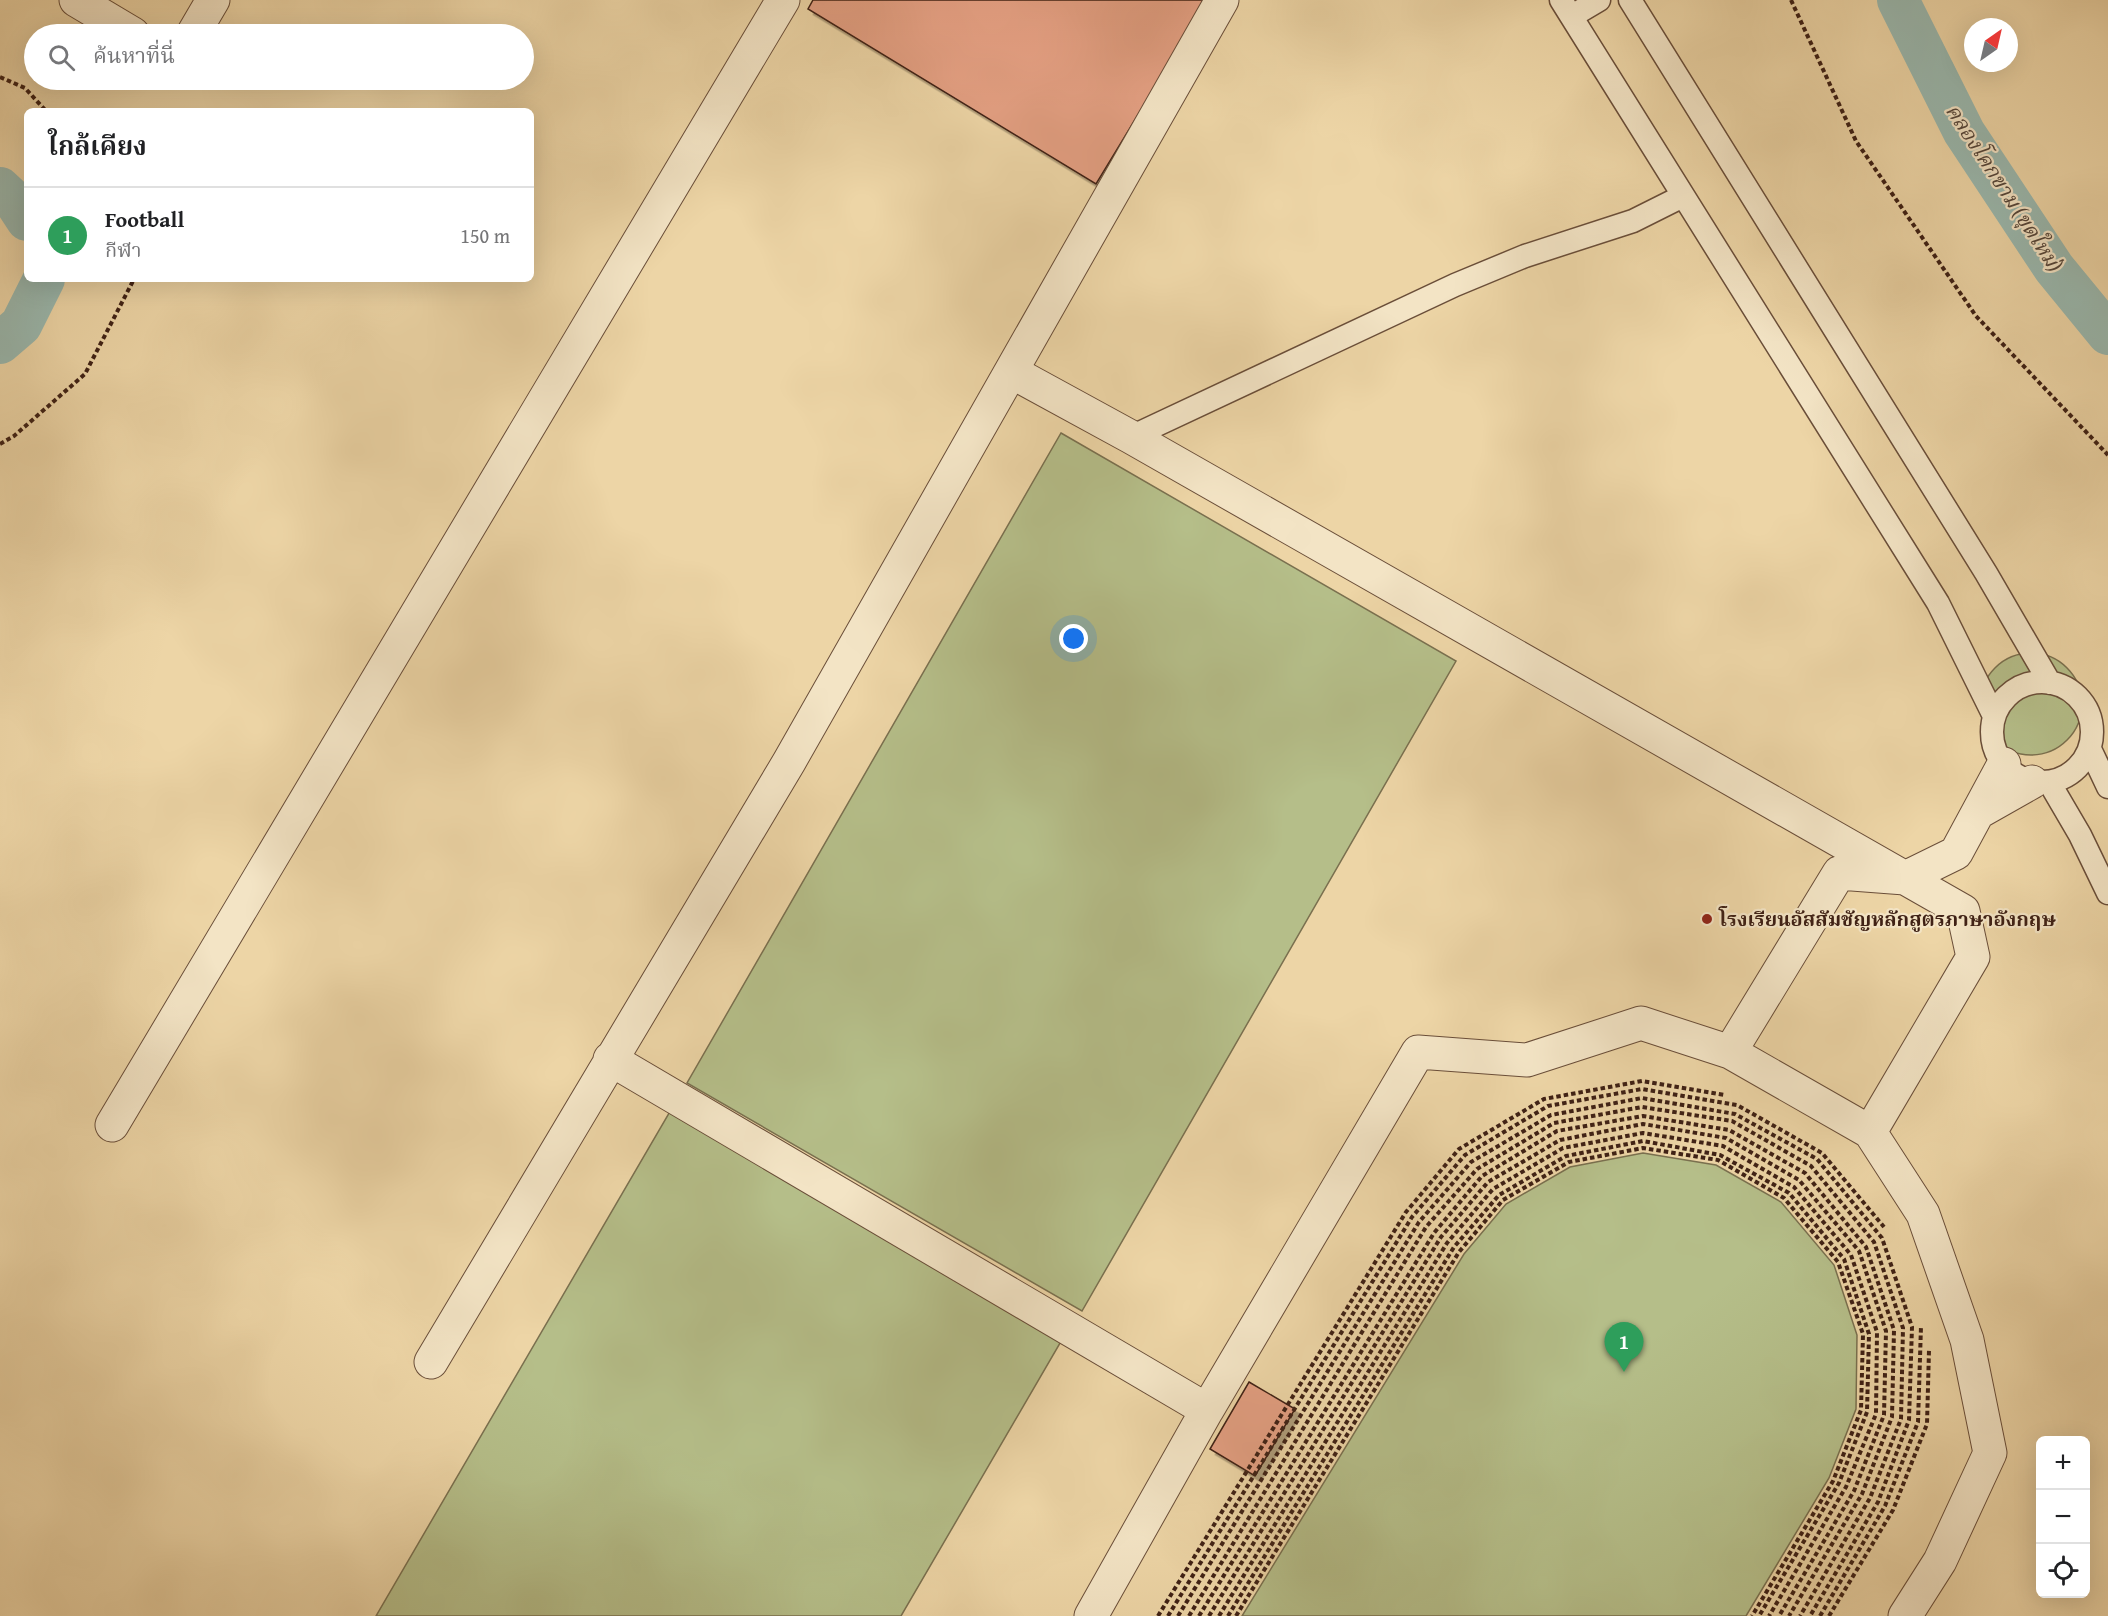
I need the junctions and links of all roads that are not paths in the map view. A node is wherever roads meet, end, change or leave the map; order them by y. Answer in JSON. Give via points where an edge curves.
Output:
{"nodes":[{"id":1,"x":76,"y":0,"type":"edge"},
{"id":2,"x":213,"y":0,"type":"edge"},
{"id":3,"x":783,"y":0,"type":"edge"},
{"id":4,"x":1222,"y":0,"type":"edge"},
{"id":5,"x":1599,"y":0,"type":"edge"},
{"id":6,"x":1630,"y":0,"type":"edge"},
{"id":7,"x":1567,"y":8,"type":"edge"},
{"id":8,"x":116,"y":24,"type":"edge"},
{"id":9,"x":199,"y":24,"type":"edge"},
{"id":10,"x":1683,"y":196,"type":"junction"},
{"id":11,"x":1011,"y":372,"type":"junction"},
{"id":12,"x":1131,"y":438,"type":"junction"},
{"id":13,"x":2050,"y":683,"type":"junction"},
{"id":14,"x":1994,"y":716,"type":"junction"},
{"id":15,"x":2090,"y":749,"type":"junction"},
{"id":16,"x":2004,"y":765,"type":"junction"},
{"id":17,"x":2040,"y":782,"type":"junction"},
{"id":18,"x":2108,"y":787,"type":"edge"},
{"id":19,"x":1978,"y":813,"type":"junction"},
{"id":20,"x":1956,"y":853,"type":"junction"},
{"id":21,"x":1905,"y":878,"type":"junction"},
{"id":22,"x":2108,"y":893,"type":"edge"},
{"id":23,"x":1963,"y":911,"type":"junction"},
{"id":24,"x":1730,"y":1052,"type":"junction"},
{"id":25,"x":610,"y":1059,"type":"junction"},
{"id":26,"x":111,"y":1125,"type":"dead end"},
{"id":27,"x":1870,"y":1132,"type":"junction"},
{"id":28,"x":431,"y":1362,"type":"dead end"},
{"id":29,"x":1207,"y":1410,"type":"junction"},
{"id":30,"x":1091,"y":1616,"type":"edge"},
{"id":31,"x":1905,"y":1616,"type":"edge"}],
"edges":[{"from":1,"to":8,"type":"street"},
{"from":2,"to":9,"type":"street"},
{"from":3,"to":26,"type":"street"},
{"from":4,"to":11,"type":"street"},
{"from":5,"to":7,"type":"lane"},
{"from":6,"to":13,"type":"lane","via":[[1980,563]]},
{"from":7,"to":10,"type":"lane"},
{"from":10,"to":12,"type":"lane","via":[[1633,221],[1525,256],[1455,285]]},
{"from":10,"to":14,"type":"lane","via":[[1938,603]]},
{"from":11,"to":12,"type":"street"},
{"from":11,"to":25,"type":"street","via":[[789,762]]},
{"from":12,"to":21,"type":"street"},
{"from":13,"to":14,"type":"lane","via":[[2016,689],[2003,700]]},
{"from":13,"to":15,"type":"lane","via":[[2067,688],[2080,700],[2089,715]]},
{"from":14,"to":16,"type":"lane","via":[[1995,750]]},
{"from":15,"to":17,"type":"lane","via":[[2080,766],[2066,777]]},
{"from":15,"to":18,"type":"lane"},
{"from":16,"to":17,"type":"lane","via":[[2017,776]]},
{"from":16,"to":19,"type":"street"},
{"from":17,"to":19,"type":"street"},
{"from":17,"to":22,"type":"lane","via":[[2080,835]]},
{"from":19,"to":20,"type":"street"},
{"from":20,"to":21,"type":"street"},
{"from":20,"to":23,"type":"street"},
{"from":21,"to":23,"type":"street"},
{"from":21,"to":24,"type":"street","via":[[1839,873]]},
{"from":23,"to":27,"type":"street","via":[[1973,957]]},
{"from":24,"to":27,"type":"street"},
{"from":24,"to":29,"type":"street","via":[[1641,1023],[1527,1060],[1418,1052]]},
{"from":25,"to":28,"type":"street"},
{"from":25,"to":29,"type":"street"},
{"from":27,"to":31,"type":"street","via":[[1923,1214],[1967,1340],[1990,1453],[1940,1561]]},
{"from":29,"to":30,"type":"street"}]}
